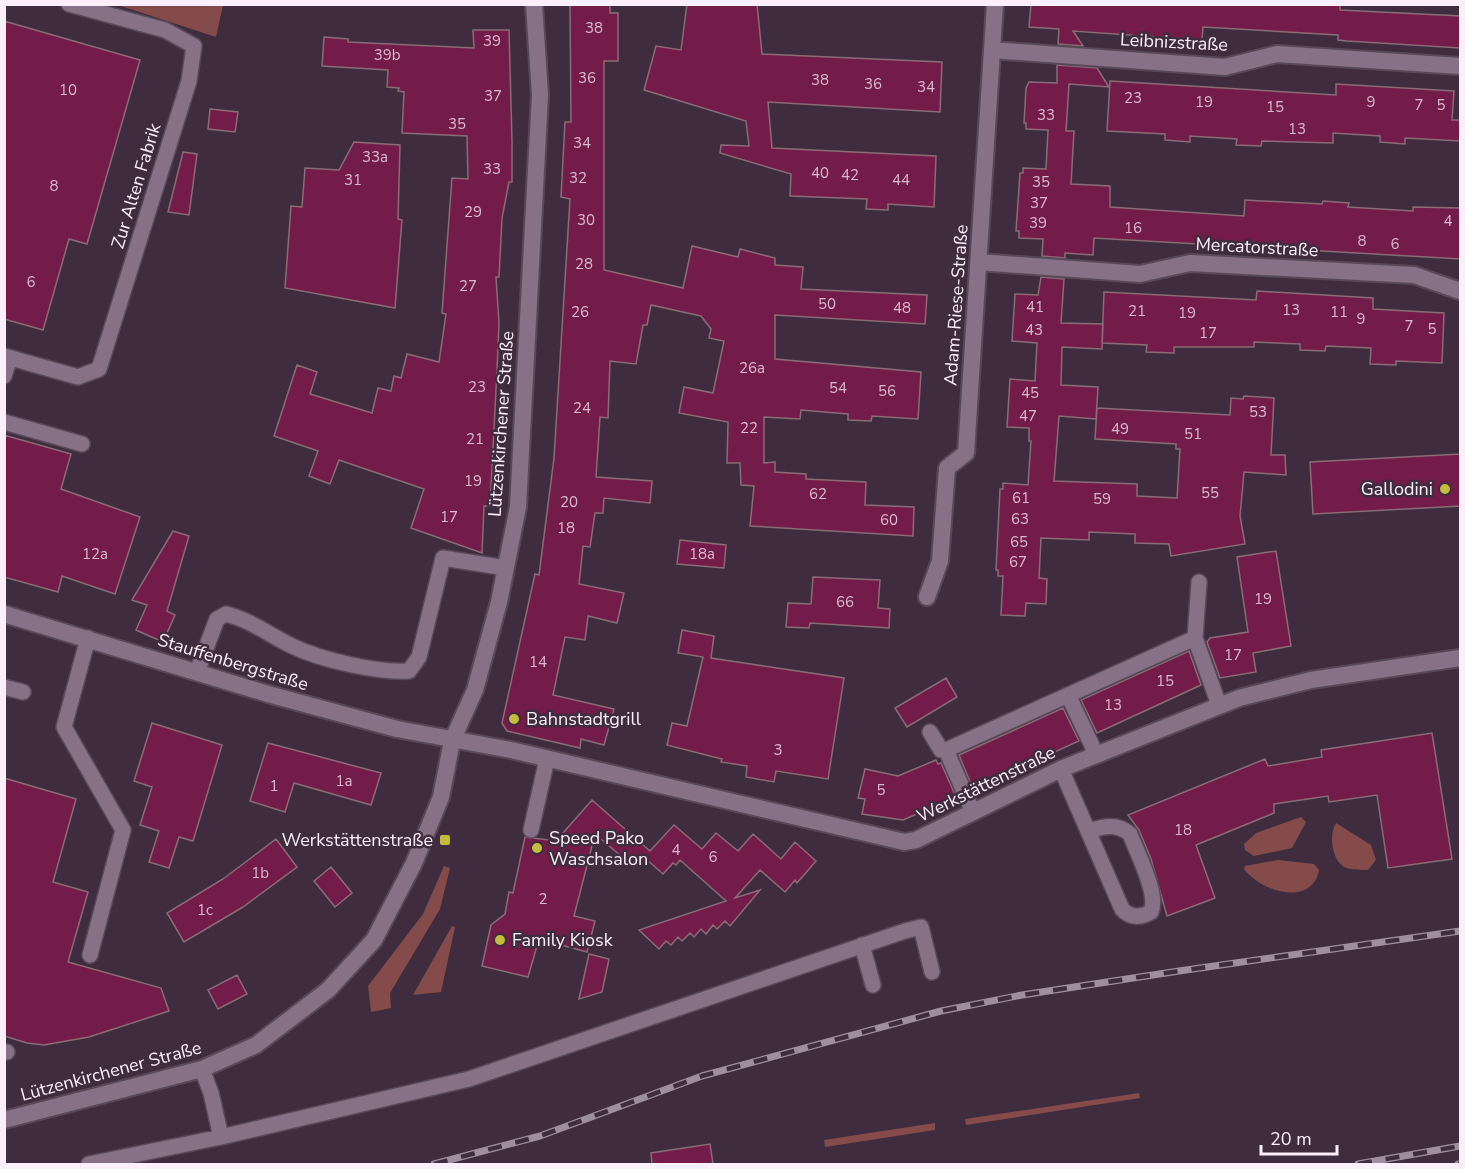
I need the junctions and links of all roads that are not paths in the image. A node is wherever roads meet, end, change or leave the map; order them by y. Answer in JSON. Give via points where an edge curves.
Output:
{"nodes":[{"id":1,"x":69,"y":4,"type":"edge"},
{"id":2,"x":534,"y":4,"type":"edge"},
{"id":3,"x":994,"y":4,"type":"edge"},
{"id":4,"x":992,"y":50,"type":"junction"},
{"id":5,"x":1461,"y":66,"type":"edge"},
{"id":6,"x":979,"y":262,"type":"junction"},
{"id":7,"x":1461,"y":291,"type":"edge"},
{"id":8,"x":7,"y":357,"type":"edge"},
{"id":9,"x":4,"y":376,"type":"edge"},
{"id":10,"x":4,"y":422,"type":"edge"},
{"id":11,"x":82,"y":444,"type":"dead end"},
{"id":12,"x":506,"y":568,"type":"junction"},
{"id":13,"x":1199,"y":582,"type":"dead end"},
{"id":14,"x":927,"y":597,"type":"dead end"},
{"id":15,"x":4,"y":614,"type":"edge"},
{"id":16,"x":88,"y":638,"type":"junction"},
{"id":17,"x":1195,"y":638,"type":"junction"},
{"id":18,"x":1461,"y":658,"type":"edge"},
{"id":19,"x":197,"y":672,"type":"junction"},
{"id":20,"x":4,"y":687,"type":"edge"},
{"id":21,"x":23,"y":692,"type":"dead end"},
{"id":22,"x":1069,"y":697,"type":"junction"},
{"id":23,"x":1219,"y":705,"type":"junction"},
{"id":24,"x":930,"y":732,"type":"dead end"},
{"id":25,"x":452,"y":741,"type":"junction"},
{"id":26,"x":946,"y":750,"type":"junction"},
{"id":27,"x":1096,"y":754,"type":"junction"},
{"id":28,"x":547,"y":759,"type":"junction"},
{"id":29,"x":1061,"y":769,"type":"junction"},
{"id":30,"x":973,"y":812,"type":"junction"},
{"id":31,"x":531,"y":830,"type":"dead end"},
{"id":32,"x":1089,"y":831,"type":"junction"},
{"id":33,"x":862,"y":945,"type":"junction"},
{"id":34,"x":90,"y":955,"type":"dead end"},
{"id":35,"x":932,"y":972,"type":"dead end"},
{"id":36,"x":873,"y":985,"type":"dead end"},
{"id":37,"x":202,"y":1069,"type":"junction"},
{"id":38,"x":4,"y":1120,"type":"edge"},
{"id":39,"x":221,"y":1137,"type":"junction"},
{"id":40,"x":89,"y":1164,"type":"edge"}],
"edges":[{"from":1,"to":8,"type":"lane","name":"Zur Alten Fabrik","via":[[165,30],[194,45],[189,81],[99,369],[78,377]]},
{"from":2,"to":12,"type":"street","name":"Lützenkirchener Straße","via":[[540,95],[518,507]]},
{"from":3,"to":4,"type":"street","name":"Adam-Riese-Straße"},
{"from":4,"to":5,"type":"street","name":"Leibnizstraße","via":[[1225,67],[1277,54]]},
{"from":4,"to":6,"type":"street","name":"Adam-Riese-Straße"},
{"from":6,"to":7,"type":"street","name":"Mercatorstraße","via":[[1140,274],[1190,263],[1413,275]]},
{"from":6,"to":14,"type":"street","name":"Adam-Riese-Straße","via":[[966,453],[947,468],[940,561]]},
{"from":8,"to":9,"type":"lane"},
{"from":10,"to":11,"type":"lane"},
{"from":12,"to":19,"type":"lane","via":[[442,558],[419,657],[409,671],[390,672],[295,647],[226,614],[217,619]]},
{"from":12,"to":25,"type":"street","name":"Lützenkirchener Straße","via":[[475,690]]},
{"from":13,"to":17,"type":"lane"},
{"from":15,"to":16,"type":"street","name":"Stauffenbergstraße"},
{"from":16,"to":19,"type":"street","name":"Stauffenbergstraße"},
{"from":16,"to":34,"type":"lane","via":[[64,727],[123,830]]},
{"from":17,"to":22,"type":"lane"},
{"from":17,"to":23,"type":"lane"},
{"from":18,"to":23,"type":"street","name":"Werkstättenstraße","via":[[1280,686]]},
{"from":19,"to":25,"type":"street","name":"Stauffenbergstraße"},
{"from":20,"to":21,"type":"lane"},
{"from":22,"to":26,"type":"lane"},
{"from":22,"to":27,"type":"lane"},
{"from":23,"to":27,"type":"street","name":"Werkstättenstraße"},
{"from":24,"to":26,"type":"lane","via":[[941,750]]},
{"from":25,"to":28,"type":"street","name":"Werkstättenstraße"},
{"from":25,"to":37,"type":"street","name":"Lützenkirchener Straße","via":[[441,797],[414,863],[374,940],[308,1006],[256,1045]]},
{"from":26,"to":30,"type":"lane"},
{"from":27,"to":29,"type":"street","name":"Werkstättenstraße"},
{"from":28,"to":30,"type":"street","name":"Werkstättenstraße","via":[[891,841],[916,840]]},
{"from":28,"to":31,"type":"lane"},
{"from":29,"to":30,"type":"street","name":"Werkstättenstraße"},
{"from":29,"to":32,"type":"lane"},
{"from":32,"to":32,"type":"lane","via":[[1122,909],[1136,916],[1150,912],[1154,905],[1152,893],[1130,834],[1113,826]]},
{"from":33,"to":35,"type":"lane","via":[[921,927]]},
{"from":33,"to":36,"type":"lane"},
{"from":33,"to":39,"type":"lane","via":[[469,1079]]},
{"from":37,"to":38,"type":"street","name":"Lützenkirchener Straße"},
{"from":37,"to":39,"type":"lane"},
{"from":39,"to":40,"type":"lane"}]}
